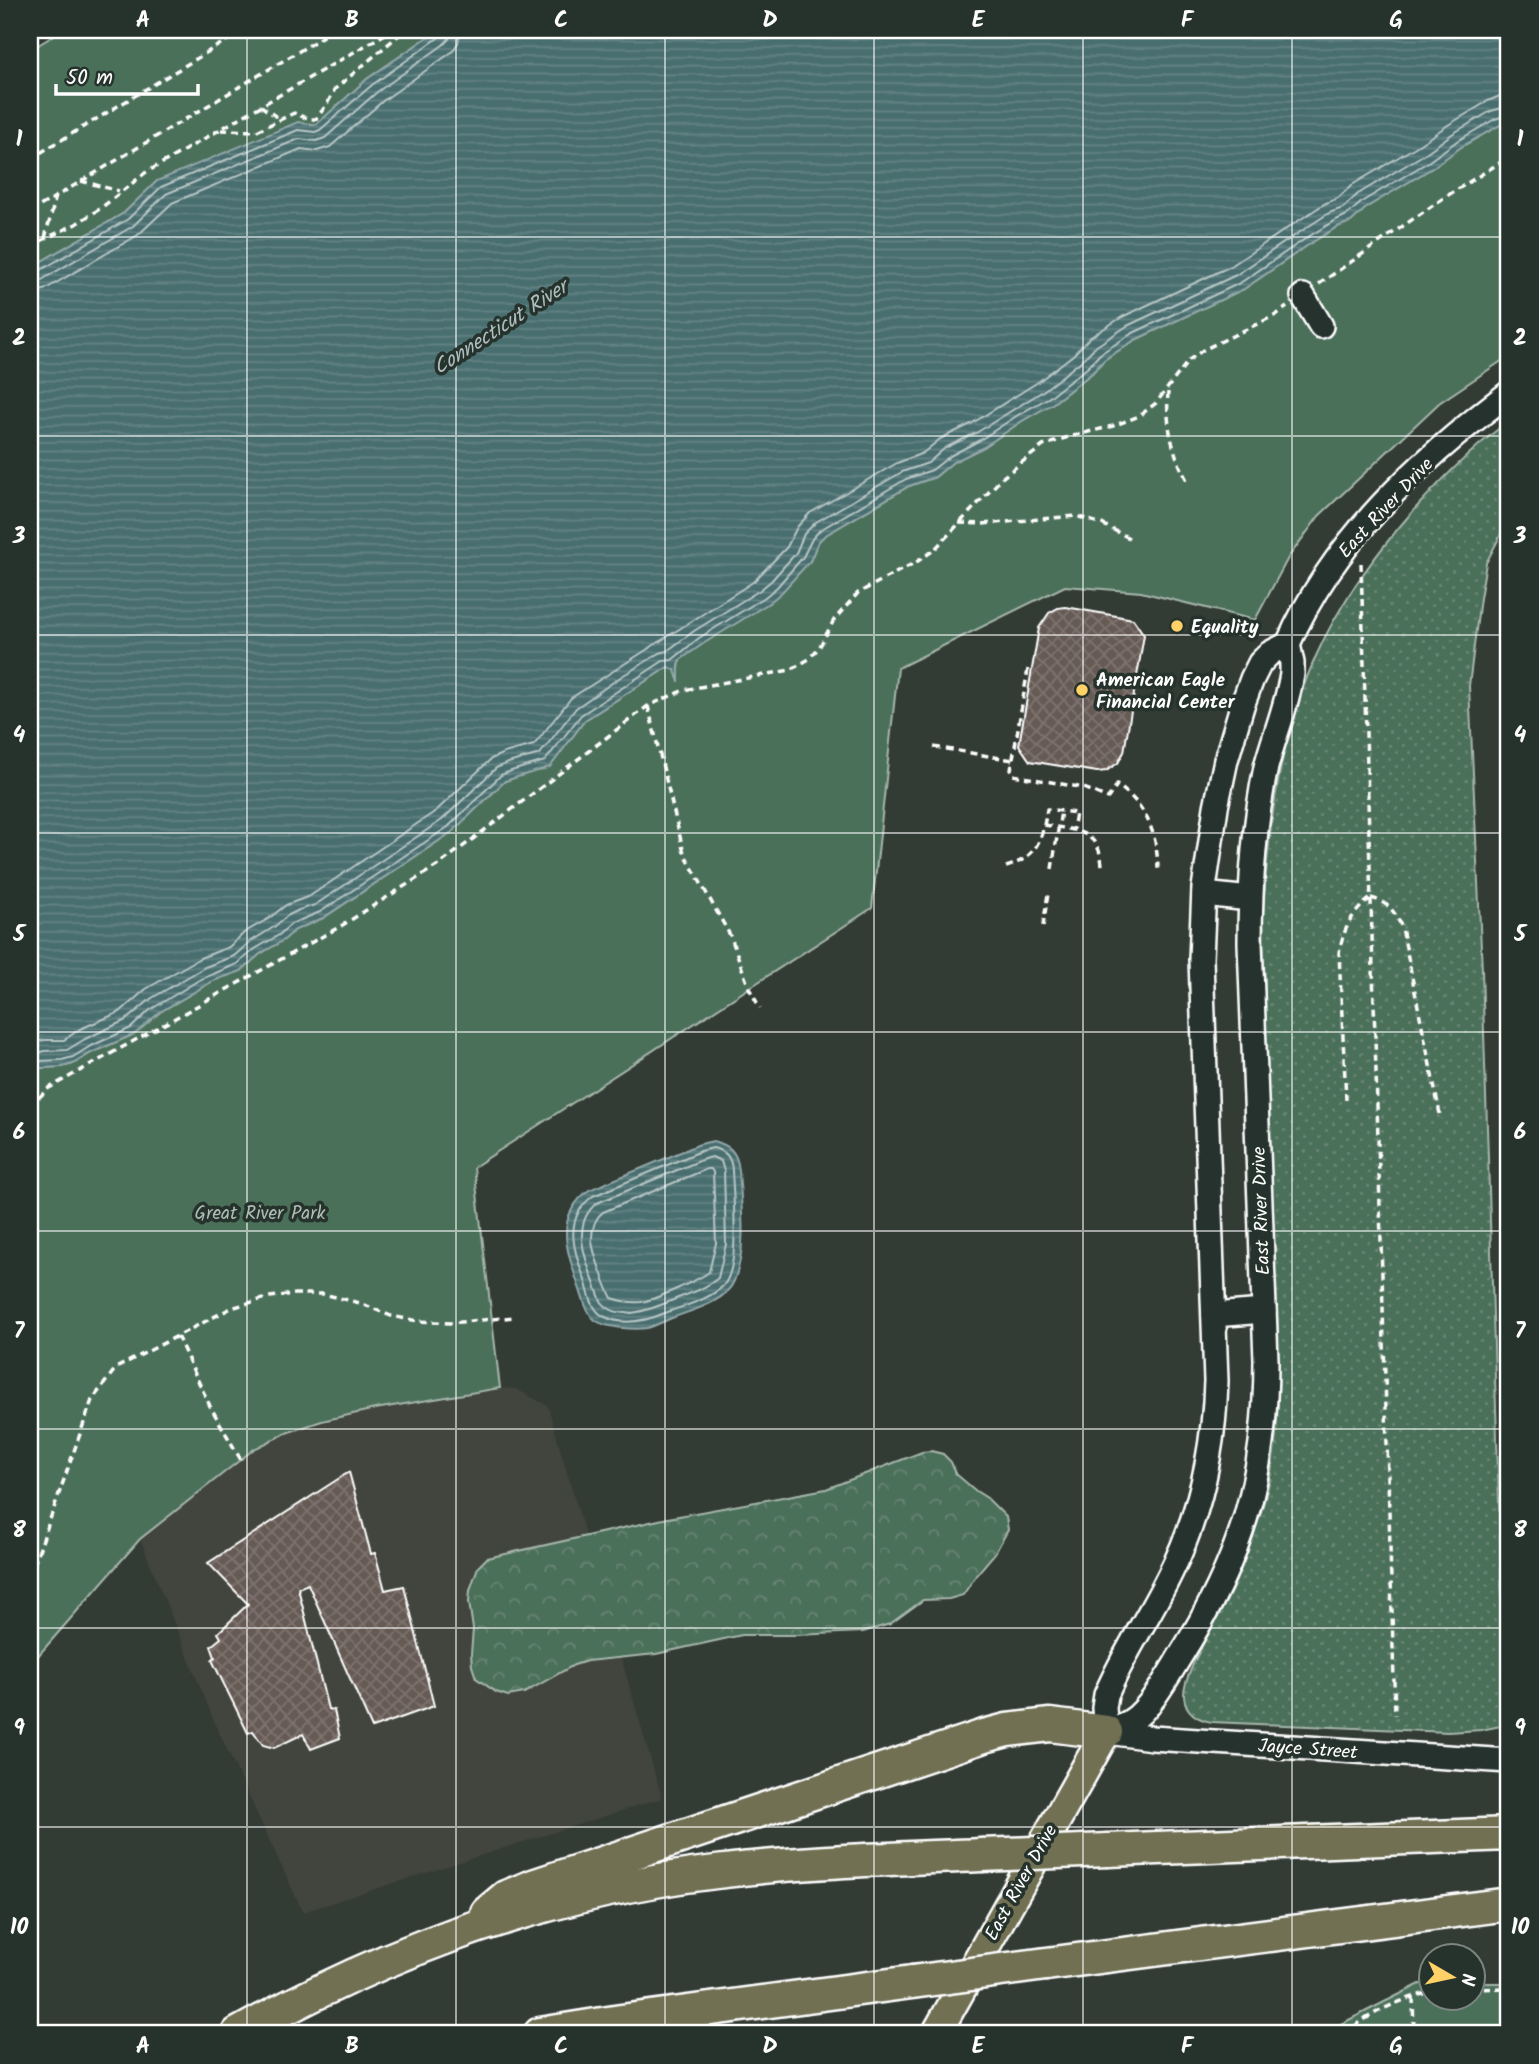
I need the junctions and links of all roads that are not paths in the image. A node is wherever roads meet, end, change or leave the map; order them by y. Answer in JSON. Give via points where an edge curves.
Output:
{"nodes":[{"id":1,"x":1304,"y":296,"type":"road end"},
{"id":2,"x":1321,"y":326,"type":"dead end"},
{"id":3,"x":1509,"y":393,"type":"edge"},
{"id":4,"x":1288,"y":644,"type":"junction"},
{"id":5,"x":1204,"y":894,"type":"junction"},
{"id":6,"x":1250,"y":899,"type":"junction"},
{"id":7,"x":1264,"y":1311,"type":"junction"},
{"id":8,"x":1214,"y":1315,"type":"junction"},
{"id":9,"x":1107,"y":1732,"type":"junction"},
{"id":10,"x":1509,"y":1761,"type":"edge"},
{"id":11,"x":1509,"y":1834,"type":"edge"},
{"id":12,"x":1509,"y":1904,"type":"edge"},
{"id":13,"x":474,"y":1927,"type":"junction"},
{"id":14,"x":238,"y":2034,"type":"edge"},
{"id":15,"x":540,"y":2034,"type":"edge"},
{"id":16,"x":936,"y":2034,"type":"edge"}],
"edges":[{"from":1,"to":2,"type":"street"},
{"from":3,"to":4,"type":"street","name":"East River Drive","via":[[1423,464],[1360,530],[1317,587]]},
{"from":4,"to":5,"type":"street","name":"East River Drive","via":[[1260,663],[1242,706],[1216,807]]},
{"from":4,"to":6,"type":"street","name":"East River Drive","via":[[1292,674],[1264,778]]},
{"from":5,"to":6,"type":"street"},
{"from":5,"to":8,"type":"street","name":"East River Drive","via":[[1201,959]]},
{"from":6,"to":7,"type":"street","name":"East River Drive"},
{"from":7,"to":8,"type":"street"},
{"from":7,"to":9,"type":"street","name":"East River Drive","via":[[1263,1434],[1239,1540],[1210,1604],[1164,1680],[1135,1719]]},
{"from":8,"to":9,"type":"street","name":"East River Drive","via":[[1214,1424],[1200,1498],[1171,1573],[1106,1695]]},
{"from":9,"to":10,"type":"street","name":"Jayce Street"},
{"from":9,"to":13,"type":"highway","via":[[1050,1725],[984,1736],[520,1890]]},
{"from":9,"to":16,"type":"main road","name":"East River Drive"},
{"from":11,"to":13,"type":"highway","bridge":true,"via":[[832,1862],[714,1872],[581,1896]]},
{"from":12,"to":15,"type":"highway","bridge":true},
{"from":13,"to":14,"type":"highway","via":[[368,1968]]}]}
